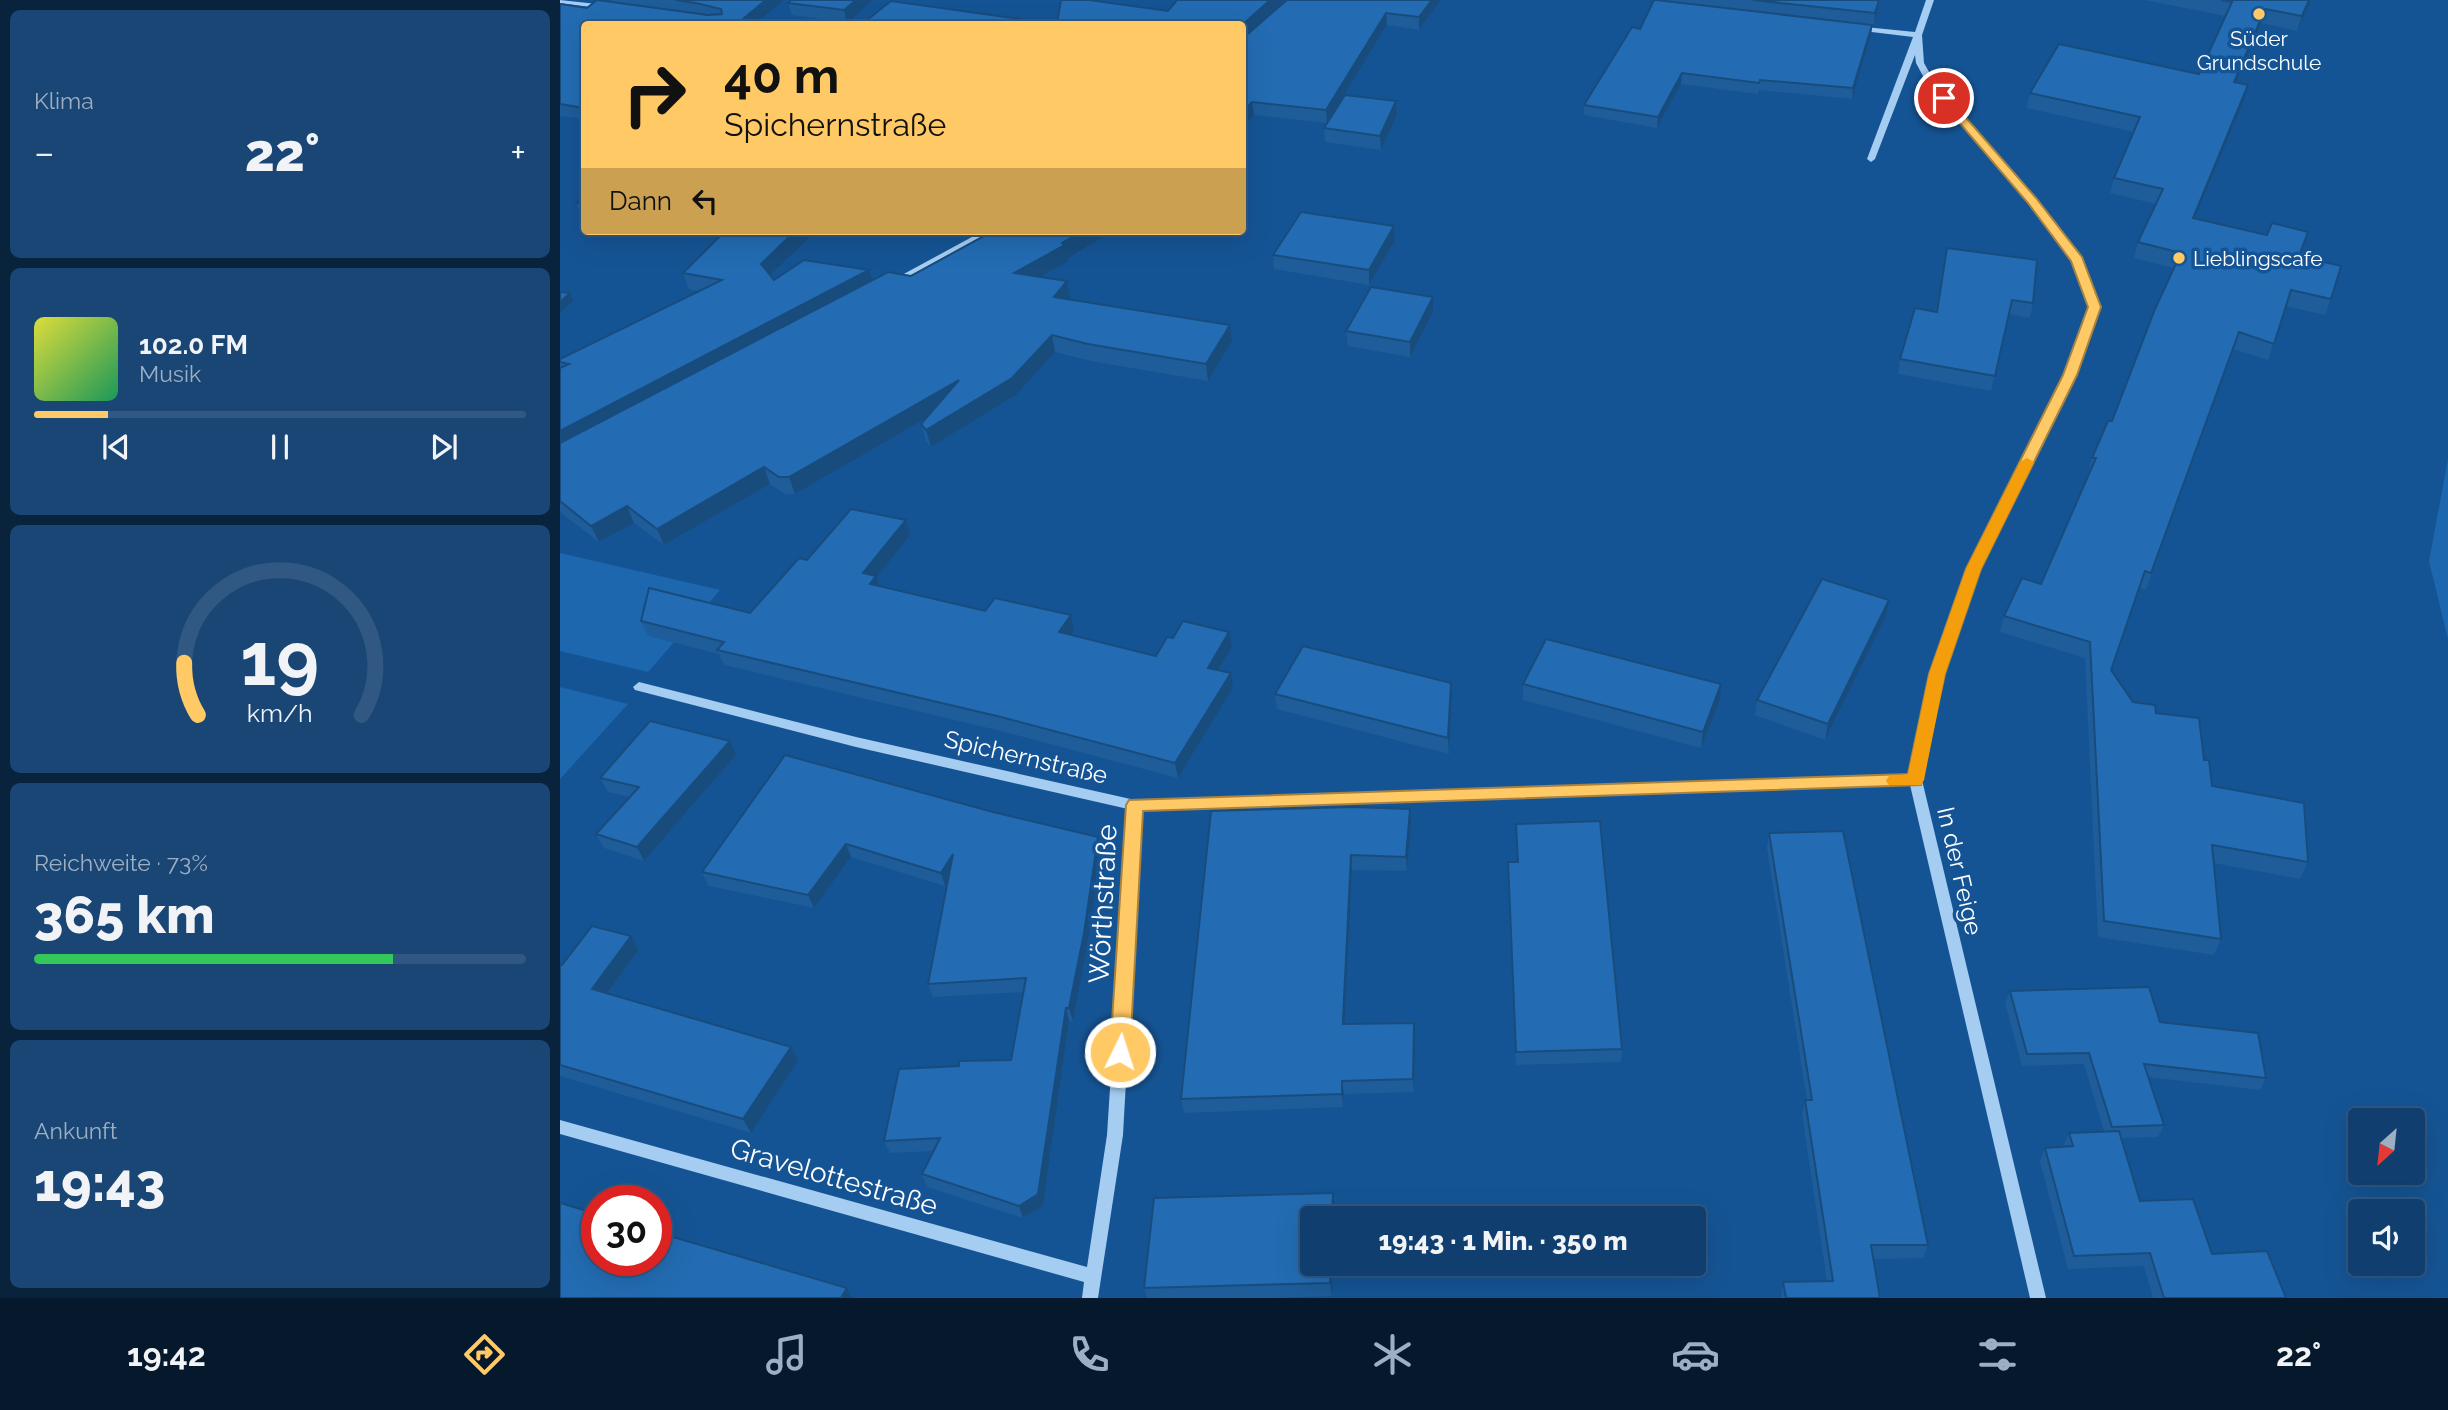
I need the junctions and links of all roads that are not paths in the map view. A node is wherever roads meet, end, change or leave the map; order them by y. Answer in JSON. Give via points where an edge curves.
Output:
{"nodes":[{"id":1,"x":1930,"y":0,"type":"edge"},
{"id":2,"x":560,"y":1,"type":"edge"},
{"id":3,"x":619,"y":9,"type":"edge"},
{"id":4,"x":1849,"y":28,"type":"edge"},
{"id":5,"x":1918,"y":35,"type":"junction"},
{"id":6,"x":1871,"y":159,"type":"dead end"},
{"id":7,"x":982,"y":235,"type":"edge"},
{"id":8,"x":883,"y":288,"type":"edge"},
{"id":9,"x":639,"y":687,"type":"dead end"},
{"id":10,"x":1915,"y":780,"type":"junction"},
{"id":11,"x":1135,"y":805,"type":"junction"},
{"id":12,"x":560,"y":1127,"type":"edge"},
{"id":13,"x":1093,"y":1277,"type":"junction"},
{"id":14,"x":1090,"y":1298,"type":"edge"},
{"id":15,"x":2038,"y":1298,"type":"edge"}],
"edges":[{"from":1,"to":5,"type":"street","name":"In der Feige"},
{"from":2,"to":3,"type":"street"},
{"from":4,"to":5,"type":"street"},
{"from":5,"to":6,"type":"street","name":"In der Feige"},
{"from":5,"to":10,"type":"street","name":"In der Feige","via":[[1920,63],[1933,87],[2078,260],[2094,307],[2070,375],[1974,569],[1937,674]]},
{"from":7,"to":8,"type":"street"},
{"from":9,"to":11,"type":"street","name":"Spichernstraße"},
{"from":10,"to":11,"type":"street","name":"Spichernstraße"},
{"from":10,"to":15,"type":"street","name":"In der Feige"},
{"from":11,"to":13,"type":"street","name":"Wörthstraße","via":[[1115,1135]]},
{"from":12,"to":13,"type":"street","name":"Gravelottestraße"},
{"from":13,"to":14,"type":"street","name":"Wörthstraße"}]}
